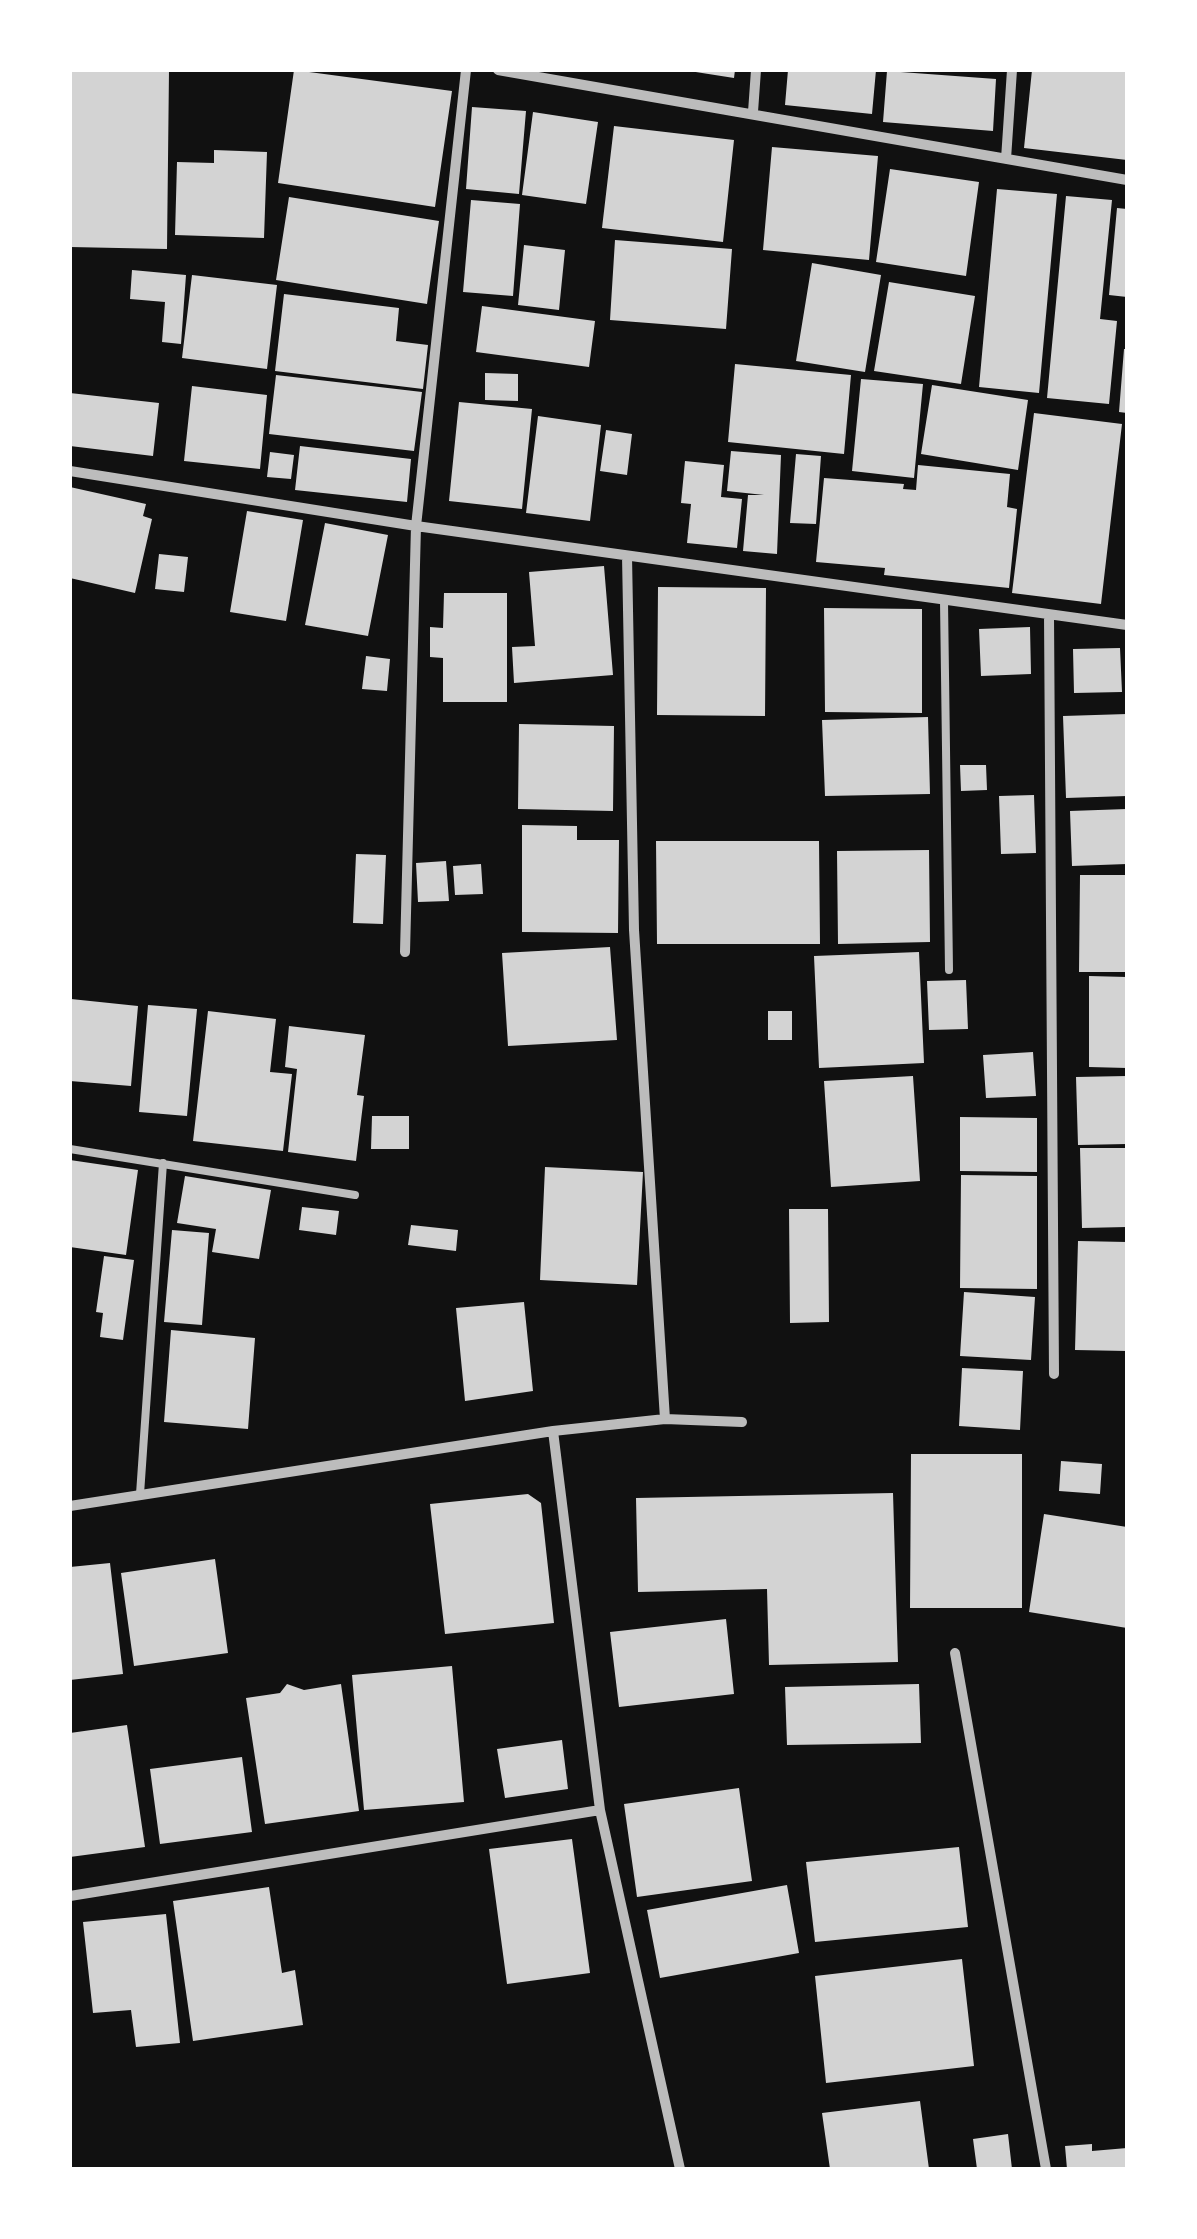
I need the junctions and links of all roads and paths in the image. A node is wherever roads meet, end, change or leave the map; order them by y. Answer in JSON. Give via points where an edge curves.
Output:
{"nodes":[{"id":1,"x":466,"y":70,"type":"edge"},
{"id":2,"x":498,"y":70,"type":"edge"},
{"id":3,"x":756,"y":70,"type":"edge"},
{"id":4,"x":1012,"y":70,"type":"edge"},
{"id":5,"x":753,"y":112,"type":"junction"},
{"id":6,"x":1006,"y":159,"type":"junction"},
{"id":7,"x":1127,"y":180,"type":"edge"},
{"id":8,"x":70,"y":471,"type":"edge"},
{"id":9,"x":416,"y":526,"type":"junction"},
{"id":10,"x":627,"y":556,"type":"junction"},
{"id":11,"x":944,"y":601,"type":"junction"},
{"id":12,"x":1049,"y":615,"type":"junction"},
{"id":13,"x":1127,"y":625,"type":"edge"},
{"id":14,"x":405,"y":952,"type":"dead end"},
{"id":15,"x":949,"y":970,"type":"dead end"},
{"id":16,"x":70,"y":1149,"type":"edge"},
{"id":17,"x":163,"y":1163,"type":"junction"},
{"id":18,"x":355,"y":1195,"type":"dead end"},
{"id":19,"x":1054,"y":1374,"type":"dead end"},
{"id":20,"x":665,"y":1419,"type":"junction"},
{"id":21,"x":742,"y":1422,"type":"dead end"},
{"id":22,"x":553,"y":1431,"type":"junction"},
{"id":23,"x":140,"y":1494,"type":"junction"},
{"id":24,"x":70,"y":1506,"type":"edge"},
{"id":25,"x":955,"y":1653,"type":"dead end"},
{"id":26,"x":600,"y":1810,"type":"junction"},
{"id":27,"x":70,"y":1896,"type":"edge"},
{"id":28,"x":680,"y":2169,"type":"edge"},
{"id":29,"x":1046,"y":2169,"type":"edge"}],
"edges":[{"from":1,"to":9,"type":"street"},
{"from":2,"to":5,"type":"street"},
{"from":3,"to":5,"type":"street"},
{"from":4,"to":6,"type":"street"},
{"from":5,"to":6,"type":"street"},
{"from":6,"to":7,"type":"street"},
{"from":8,"to":9,"type":"street"},
{"from":9,"to":10,"type":"street"},
{"from":9,"to":14,"type":"street"},
{"from":10,"to":11,"type":"street"},
{"from":10,"to":20,"type":"street","via":[[634,930]]},
{"from":11,"to":12,"type":"street"},
{"from":11,"to":15,"type":"lane"},
{"from":12,"to":13,"type":"street"},
{"from":12,"to":19,"type":"street"},
{"from":16,"to":17,"type":"lane"},
{"from":17,"to":18,"type":"lane"},
{"from":17,"to":23,"type":"lane"},
{"from":20,"to":21,"type":"street"},
{"from":20,"to":22,"type":"street"},
{"from":22,"to":23,"type":"street"},
{"from":22,"to":26,"type":"street"},
{"from":23,"to":24,"type":"street"},
{"from":25,"to":29,"type":"street"},
{"from":26,"to":27,"type":"street"},
{"from":26,"to":28,"type":"street"}]}
